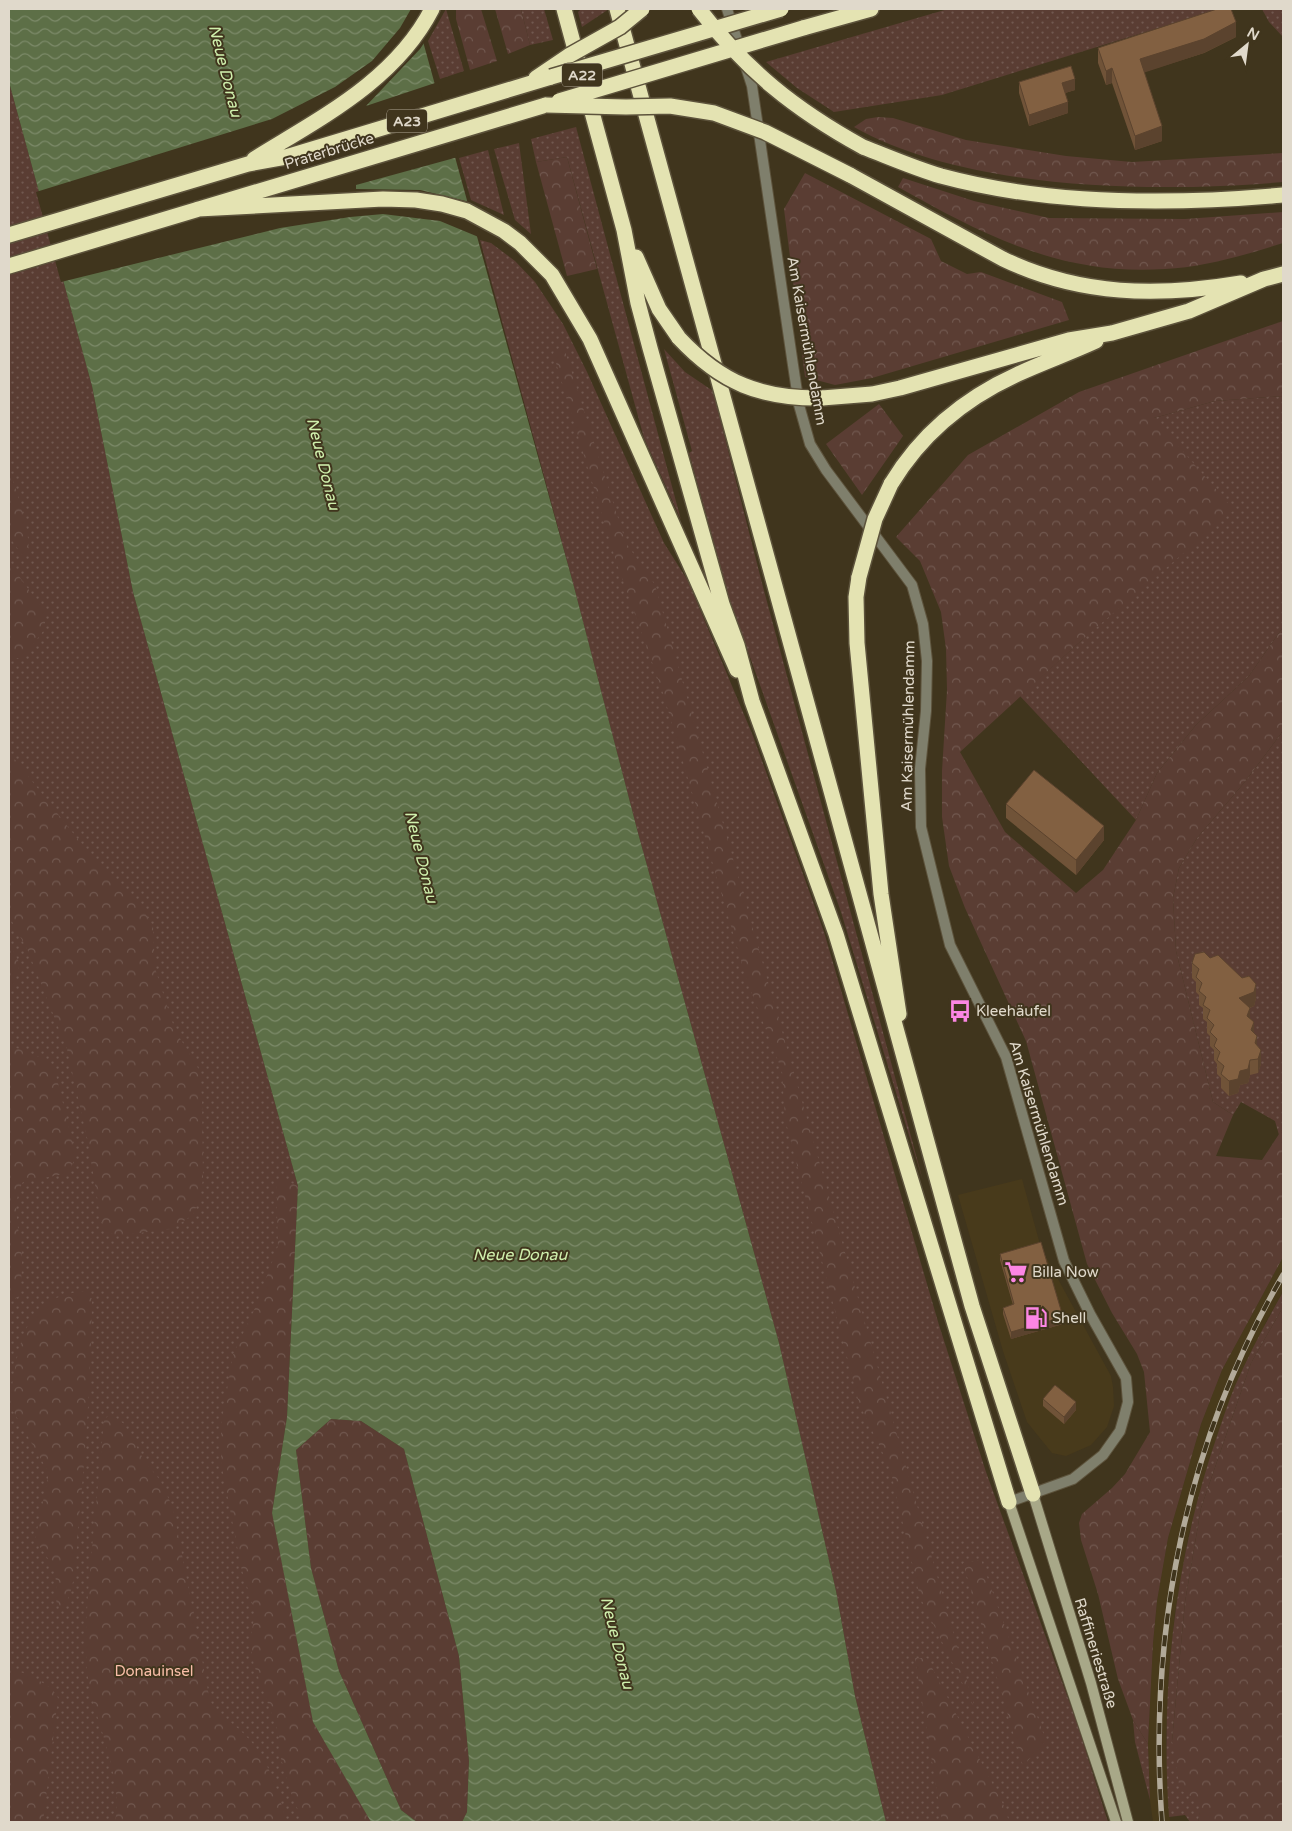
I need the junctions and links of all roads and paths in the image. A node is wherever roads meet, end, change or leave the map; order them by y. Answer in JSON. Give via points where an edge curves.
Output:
{"nodes":[{"id":1,"x":432,"y":9,"type":"edge"},
{"id":2,"x":564,"y":9,"type":"edge"},
{"id":3,"x":617,"y":9,"type":"edge"},
{"id":4,"x":642,"y":9,"type":"edge"},
{"id":5,"x":699,"y":9,"type":"edge"},
{"id":6,"x":727,"y":9,"type":"edge"},
{"id":7,"x":781,"y":9,"type":"edge"},
{"id":8,"x":871,"y":9,"type":"edge"},
{"id":9,"x":527,"y":84,"type":"junction"},
{"id":10,"x":546,"y":105,"type":"junction"},
{"id":11,"x":248,"y":164,"type":"junction"},
{"id":12,"x":1283,"y":195,"type":"edge"},
{"id":13,"x":198,"y":208,"type":"junction"},
{"id":14,"x":624,"y":230,"type":"junction"},
{"id":15,"x":9,"y":235,"type":"edge"},
{"id":16,"x":9,"y":266,"type":"edge"},
{"id":17,"x":1283,"y":274,"type":"edge"},
{"id":18,"x":1264,"y":280,"type":"junction"},
{"id":19,"x":1112,"y":333,"type":"junction"},
{"id":20,"x":752,"y":700,"type":"junction"},
{"id":21,"x":906,"y":1065,"type":"junction"},
{"id":22,"x":1033,"y":1494,"type":"junction"},
{"id":23,"x":1009,"y":1502,"type":"junction"},
{"id":24,"x":1116,"y":1822,"type":"edge"},
{"id":25,"x":1128,"y":1822,"type":"edge"}],
"edges":[{"from":1,"to":11,"type":"highway","via":[[412,40],[379,76]]},
{"from":2,"to":14,"type":"highway","number":"A22"},
{"from":3,"to":21,"type":"highway"},
{"from":4,"to":9,"type":"highway","bridge":true,"via":[[620,27]]},
{"from":5,"to":12,"type":"highway","bridge":true,"via":[[736,55],[770,86],[807,112],[863,147],[941,176],[1038,194],[1102,199],[1183,200]]},
{"from":6,"to":22,"type":"street","name":"Am Kaisermühlendamm","via":[[752,86],[799,405],[810,444],[912,586],[923,624],[927,662],[920,769],[921,827],[950,945],[1006,1057],[1064,1261],[1126,1378],[1128,1402],[1120,1432],[1103,1455],[1073,1479]]},
{"from":7,"to":9,"type":"highway","name":"Praterbrücke","number":"A23","bridge":true},
{"from":8,"to":10,"type":"highway","name":"Praterbrücke","number":"A23","bridge":true},
{"from":9,"to":11,"type":"highway","name":"Praterbrücke","number":"A23","via":[[286,157]]},
{"from":10,"to":13,"type":"highway","name":"Praterbrücke","number":"A23"},
{"from":10,"to":18,"type":"highway","bridge":true,"via":[[670,106],[714,113],[765,132],[1003,259],[1063,282],[1105,290],[1148,292],[1194,290]]},
{"from":11,"to":15,"type":"highway","name":"Praterbrücke","number":"A23"},
{"from":13,"to":16,"type":"highway","name":"Praterbrücke","number":"A23"},
{"from":13,"to":20,"type":"highway","via":[[416,200],[442,204],[486,220],[520,243],[552,275],[590,339],[725,647]]},
{"from":14,"to":19,"type":"highway","bridge":true,"via":[[651,294],[679,338],[706,365],[738,384],[775,396],[822,398],[872,394],[1069,340]]},
{"from":14,"to":20,"type":"highway","via":[[650,348]]},
{"from":17,"to":18,"type":"highway"},
{"from":18,"to":19,"type":"highway","via":[[1189,311]]},
{"from":19,"to":21,"type":"highway","bridge":true,"via":[[1018,374],[962,406],[918,444],[891,484],[872,528],[856,597],[857,643],[880,894]]},
{"from":20,"to":23,"type":"highway","via":[[836,934]]},
{"from":21,"to":22,"type":"highway","via":[[972,1306]]},
{"from":22,"to":23,"type":"street","name":"Am Kaisermühlendamm"},
{"from":22,"to":25,"type":"main road","name":"Raffineriestraße"},
{"from":23,"to":24,"type":"main road"}]}
